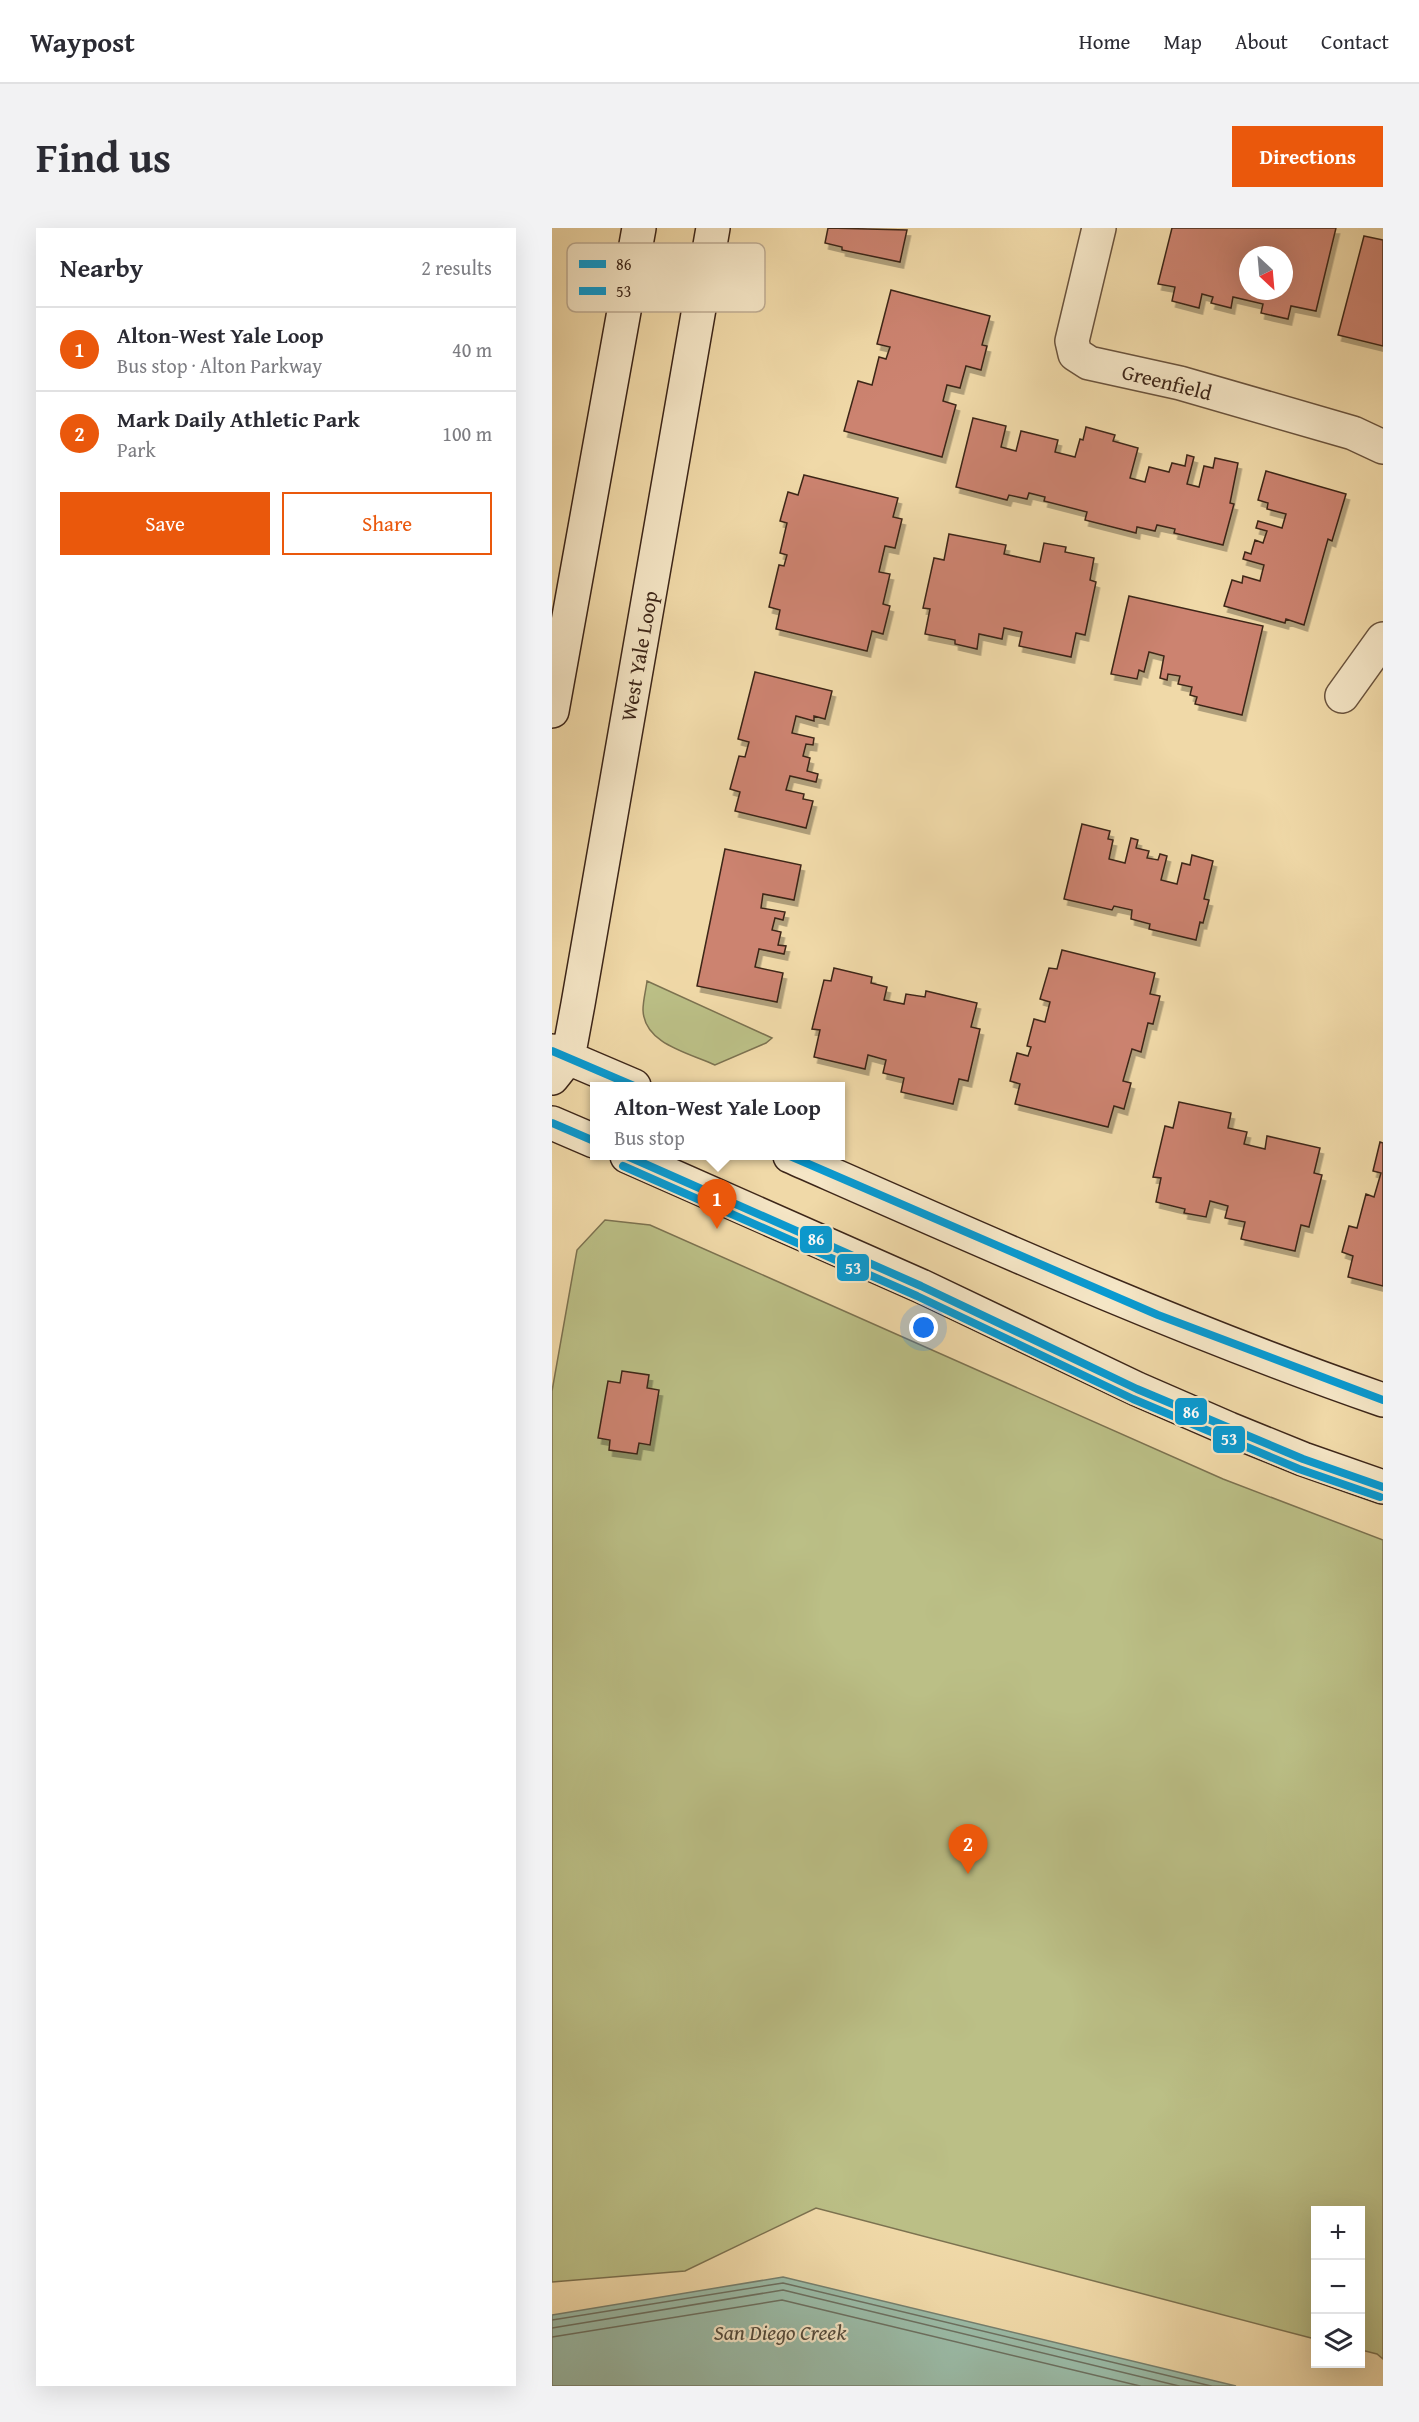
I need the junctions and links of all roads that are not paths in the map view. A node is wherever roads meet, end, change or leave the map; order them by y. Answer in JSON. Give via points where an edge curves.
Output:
{"nodes":[{"id":1,"x":639,"y":228,"type":"edge"},
{"id":2,"x":713,"y":228,"type":"edge"},
{"id":3,"x":1099,"y":228,"type":"edge"},
{"id":4,"x":636,"y":243,"type":"edge"},
{"id":5,"x":710,"y":243,"type":"edge"},
{"id":6,"x":624,"y":312,"type":"edge"},
{"id":7,"x":699,"y":312,"type":"edge"},
{"id":8,"x":1383,"y":447,"type":"edge"},
{"id":9,"x":1383,"y":639,"type":"edge"},
{"id":10,"x":1342,"y":696,"type":"dead end"},
{"id":11,"x":552,"y":711,"type":"edge"},
{"id":12,"x":557,"y":1063,"type":"edge"},
{"id":13,"x":621,"y":1082,"type":"edge"},
{"id":14,"x":552,"y":1123,"type":"edge"},
{"id":15,"x":590,"y":1140,"type":"edge"},
{"id":16,"x":638,"y":1160,"type":"edge"},
{"id":17,"x":801,"y":1160,"type":"edge"},
{"id":18,"x":1383,"y":1400,"type":"edge"},
{"id":19,"x":1383,"y":1487,"type":"edge"}],
"edges":[{"from":1,"to":4,"type":"main road"},
{"from":2,"to":5,"type":"main road","name":"West Yale Loop"},
{"from":3,"to":8,"type":"main road","name":"Greenfield","via":[[1072,341],[1075,354],[1089,363],[1180,383],[1353,433]]},
{"from":6,"to":11,"type":"main road"},
{"from":7,"to":12,"type":"main road","name":"West Yale Loop","via":[[608,838]]},
{"from":9,"to":10,"type":"main road"},
{"from":12,"to":13,"type":"main road"},
{"from":14,"to":15,"type":"main road"},
{"from":16,"to":19,"type":"main road","via":[[921,1286],[1137,1389],[1303,1459]]},
{"from":17,"to":18,"type":"main road","via":[[1010,1253]]}]}
